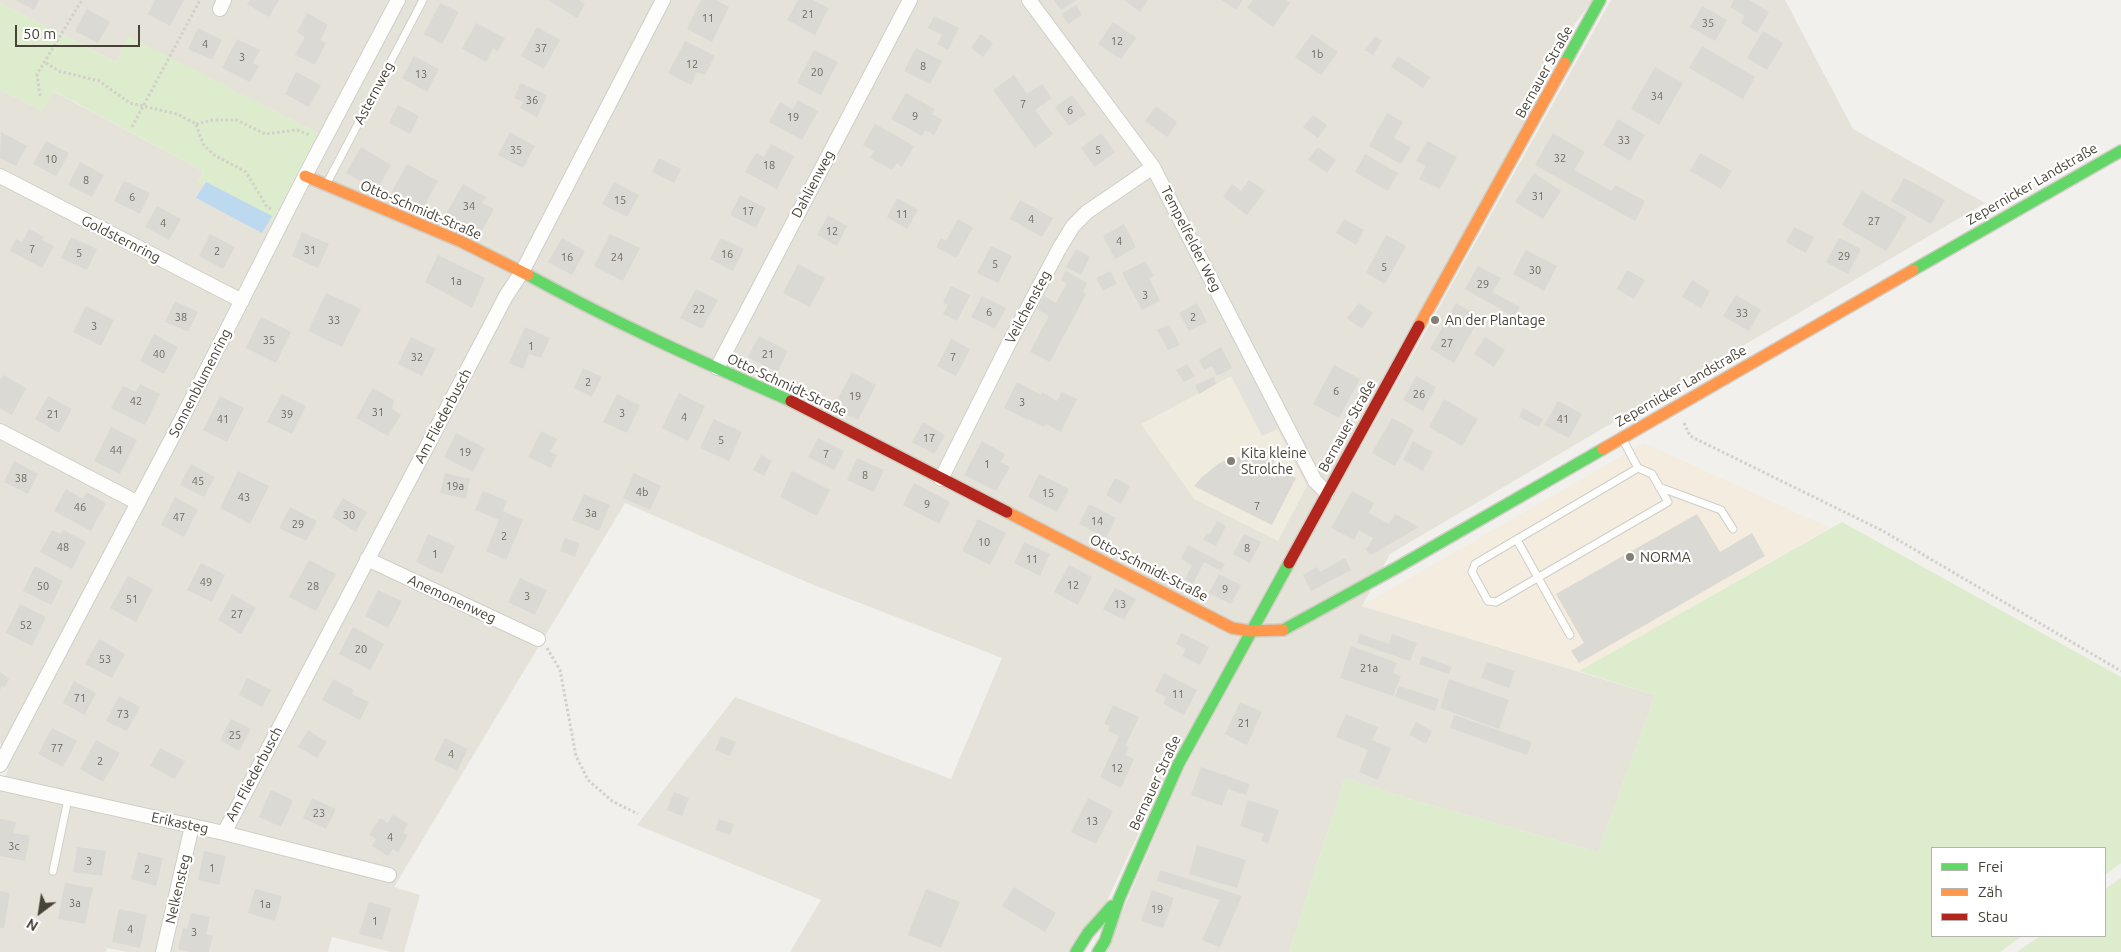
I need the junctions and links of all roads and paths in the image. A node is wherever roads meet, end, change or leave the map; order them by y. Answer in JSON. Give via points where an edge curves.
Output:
{"nodes":[{"id":1,"x":82,"y":0,"type":"edge"},
{"id":2,"x":200,"y":0,"type":"edge"},
{"id":3,"x":398,"y":0,"type":"edge"},
{"id":4,"x":423,"y":0,"type":"edge"},
{"id":5,"x":663,"y":0,"type":"edge"},
{"id":6,"x":910,"y":0,"type":"edge"},
{"id":7,"x":1029,"y":0,"type":"edge"},
{"id":8,"x":1600,"y":0,"type":"edge"},
{"id":9,"x":46,"y":63,"type":"junction"},
{"id":10,"x":40,"y":96,"type":"dead end"},
{"id":11,"x":144,"y":106,"type":"junction"},
{"id":12,"x":196,"y":124,"type":"junction"},
{"id":13,"x":132,"y":126,"type":"dead end"},
{"id":14,"x":324,"y":141,"type":"junction"},
{"id":15,"x":2121,"y":151,"type":"edge"},
{"id":16,"x":1154,"y":166,"type":"junction"},
{"id":17,"x":0,"y":176,"type":"edge"},
{"id":18,"x":305,"y":176,"type":"junction"},
{"id":19,"x":325,"y":186,"type":"junction"},
{"id":20,"x":285,"y":216,"type":"junction"},
{"id":21,"x":522,"y":272,"type":"junction"},
{"id":22,"x":242,"y":301,"type":"junction"},
{"id":23,"x":717,"y":368,"type":"junction"},
{"id":24,"x":1677,"y":406,"type":"junction"},
{"id":25,"x":0,"y":430,"type":"edge"},
{"id":26,"x":1622,"y":438,"type":"junction"},
{"id":27,"x":1638,"y":468,"type":"junction"},
{"id":28,"x":941,"y":479,"type":"junction"},
{"id":29,"x":1659,"y":487,"type":"junction"},
{"id":30,"x":1327,"y":494,"type":"junction"},
{"id":31,"x":138,"y":503,"type":"junction"},
{"id":32,"x":1733,"y":529,"type":"dead end"},
{"id":33,"x":1517,"y":540,"type":"junction"},
{"id":34,"x":367,"y":559,"type":"junction"},
{"id":35,"x":1539,"y":577,"type":"junction"},
{"id":36,"x":1250,"y":631,"type":"junction"},
{"id":37,"x":1570,"y":635,"type":"dead end"},
{"id":38,"x":538,"y":639,"type":"joint"},
{"id":39,"x":2121,"y":671,"type":"edge"},
{"id":40,"x":0,"y":765,"type":"edge"},
{"id":41,"x":0,"y":783,"type":"edge"},
{"id":42,"x":68,"y":799,"type":"junction"},
{"id":43,"x":638,"y":814,"type":"dead end"},
{"id":44,"x":192,"y":826,"type":"junction"},
{"id":45,"x":224,"y":833,"type":"junction"},
{"id":46,"x":53,"y":870,"type":"dead end"},
{"id":47,"x":389,"y":875,"type":"dead end"},
{"id":48,"x":1119,"y":899,"type":"junction"},
{"id":49,"x":163,"y":952,"type":"edge"},
{"id":50,"x":1076,"y":952,"type":"edge"},
{"id":51,"x":1098,"y":952,"type":"edge"}],
"edges":[{"from":1,"to":9,"type":"path"},
{"from":2,"to":11,"type":"path"},
{"from":3,"to":14,"type":"street","name":"Sonnenblumenring"},
{"from":4,"to":19,"type":"lane","name":"Asternweg"},
{"from":5,"to":21,"type":"street","name":"Am Fliederbusch"},
{"from":6,"to":23,"type":"street","name":"Dahlienweg"},
{"from":7,"to":16,"type":"street","name":"Tempelfelder Weg"},
{"from":8,"to":30,"type":"street","name":"Bernauer Straße"},
{"from":9,"to":10,"type":"path","via":[[37,74]]},
{"from":9,"to":11,"type":"path","via":[[59,71],[100,81],[130,103]]},
{"from":11,"to":12,"type":"path","via":[[177,114]]},
{"from":11,"to":13,"type":"path"},
{"from":12,"to":14,"type":"path","via":[[237,120],[265,134],[297,130]]},
{"from":12,"to":20,"type":"path","via":[[203,144],[214,156],[246,172],[267,207]]},
{"from":14,"to":18,"type":"street","name":"Sonnenblumenring"},
{"from":15,"to":24,"type":"street","name":"Zepernicker Landstraße"},
{"from":16,"to":28,"type":"street","name":"Veilchensteg","via":[[1087,212],[1073,226],[1008,345]]},
{"from":16,"to":30,"type":"street","name":"Tempelfelder Weg","via":[[1314,481]]},
{"from":17,"to":22,"type":"street","name":"Goldsternring"},
{"from":18,"to":19,"type":"street","name":"Otto-Schmidt-Straße"},
{"from":18,"to":20,"type":"street","name":"Sonnenblumenring"},
{"from":19,"to":21,"type":"street","name":"Otto-Schmidt-Straße","via":[[462,242]]},
{"from":20,"to":22,"type":"street","name":"Sonnenblumenring"},
{"from":21,"to":23,"type":"street","name":"Otto-Schmidt-Straße"},
{"from":21,"to":34,"type":"street","name":"Am Fliederbusch","via":[[506,296]]},
{"from":22,"to":31,"type":"street","name":"Sonnenblumenring"},
{"from":23,"to":28,"type":"street","name":"Otto-Schmidt-Straße","via":[[801,406]]},
{"from":24,"to":26,"type":"street","name":"Zepernicker Landstraße"},
{"from":24,"to":39,"type":"path","via":[[1690,436],[1882,531]]},
{"from":25,"to":31,"type":"street"},
{"from":26,"to":27,"type":"lane"},
{"from":26,"to":36,"type":"street","name":"Zepernicker Landstraße","via":[[1283,630]]},
{"from":27,"to":29,"type":"lane","via":[[1652,474]]},
{"from":27,"to":33,"type":"lane"},
{"from":28,"to":36,"type":"street","name":"Otto-Schmidt-Straße","via":[[1232,628]]},
{"from":29,"to":32,"type":"lane","via":[[1721,510]]},
{"from":29,"to":35,"type":"lane","via":[[1668,502]]},
{"from":30,"to":36,"type":"street","name":"Bernauer Straße"},
{"from":31,"to":40,"type":"street","name":"Sonnenblumenring"},
{"from":33,"to":35,"type":"lane"},
{"from":33,"to":35,"type":"lane","via":[[1475,564],[1472,572],[1488,601],[1496,602]]},
{"from":34,"to":38,"type":"street","name":"Anemonenweg"},
{"from":34,"to":45,"type":"street","name":"Am Fliederbusch"},
{"from":35,"to":37,"type":"lane"},
{"from":36,"to":48,"type":"street","name":"Bernauer Straße","via":[[1178,765]]},
{"from":38,"to":43,"type":"path","via":[[550,650],[560,670],[576,756],[588,780],[612,801]]},
{"from":41,"to":42,"type":"street","name":"Erikasteg"},
{"from":42,"to":44,"type":"street","name":"Erikasteg"},
{"from":42,"to":46,"type":"lane"},
{"from":44,"to":45,"type":"street","name":"Erikasteg"},
{"from":44,"to":49,"type":"street","name":"Nelkensteg"},
{"from":45,"to":47,"type":"street","name":"Erikasteg"},
{"from":48,"to":50,"type":"street","name":"Bernauer Straße","via":[[1088,933]]},
{"from":48,"to":51,"type":"street","name":"Bernauer Straße"}]}
